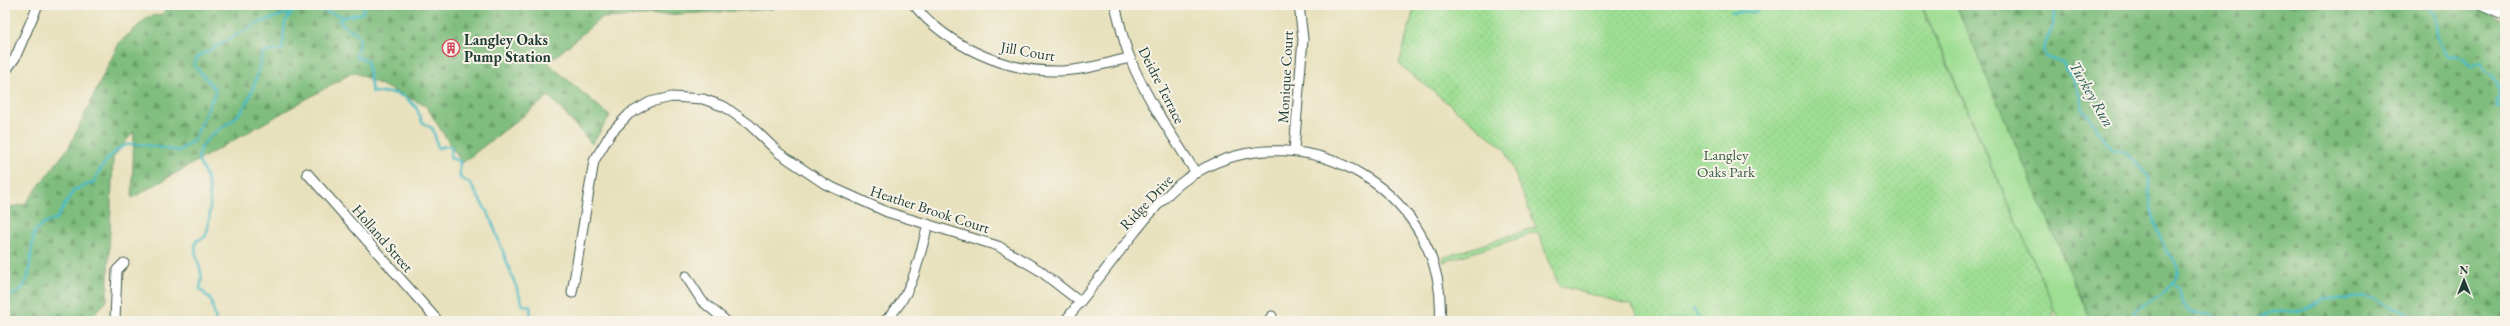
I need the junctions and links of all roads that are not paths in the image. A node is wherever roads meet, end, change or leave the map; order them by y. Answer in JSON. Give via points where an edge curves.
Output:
{"nodes":[{"id":1,"x":38,"y":5,"type":"edge"},
{"id":2,"x":914,"y":5,"type":"edge"},
{"id":3,"x":1115,"y":5,"type":"edge"},
{"id":4,"x":1299,"y":5,"type":"edge"},
{"id":5,"x":2482,"y":5,"type":"edge"},
{"id":6,"x":2505,"y":16,"type":"edge"},
{"id":7,"x":1130,"y":58,"type":"junction"},
{"id":8,"x":5,"y":72,"type":"edge"},
{"id":9,"x":1294,"y":151,"type":"junction"},
{"id":10,"x":307,"y":173,"type":"dead end"},
{"id":11,"x":1196,"y":173,"type":"junction"},
{"id":12,"x":928,"y":224,"type":"junction"},
{"id":13,"x":124,"y":263,"type":"dead end"},
{"id":14,"x":686,"y":276,"type":"dead end"},
{"id":15,"x":572,"y":293,"type":"dead end"},
{"id":16,"x":1080,"y":302,"type":"junction"},
{"id":17,"x":115,"y":321,"type":"edge"},
{"id":18,"x":438,"y":321,"type":"edge"},
{"id":19,"x":726,"y":321,"type":"edge"},
{"id":20,"x":885,"y":321,"type":"edge"},
{"id":21,"x":1065,"y":321,"type":"edge"},
{"id":22,"x":1440,"y":321,"type":"edge"}],
"edges":[{"from":1,"to":8,"type":"street"},
{"from":2,"to":7,"type":"street","name":"Jill Court","via":[[933,24],[964,46],[1018,67],[1039,71],[1074,70]]},
{"from":3,"to":7,"type":"street","name":"Deidre Terrace"},
{"from":4,"to":9,"type":"street","name":"Monique Court","via":[[1304,39]]},
{"from":5,"to":6,"type":"street"},
{"from":7,"to":11,"type":"street","name":"Deidre Terrace","via":[[1153,104]]},
{"from":9,"to":11,"type":"street","name":"Ridge Drive","via":[[1244,154],[1222,160]]},
{"from":9,"to":22,"type":"street","name":"Ridge Drive","via":[[1321,156],[1353,168],[1382,188],[1404,211],[1419,231],[1432,260],[1438,286]]},
{"from":10,"to":18,"type":"street","name":"Holland Street"},
{"from":11,"to":16,"type":"street","name":"Ridge Drive","via":[[1160,202]]},
{"from":12,"to":15,"type":"street","name":"Heather Brook Court","via":[[887,212],[825,184],[779,153],[733,112],[712,101],[672,97],[650,102],[635,110],[618,125],[594,161]]},
{"from":12,"to":16,"type":"street","name":"Heather Brook Court","via":[[1009,250]]},
{"from":12,"to":20,"type":"street","via":[[912,284],[896,310]]},
{"from":13,"to":17,"type":"street","via":[[117,270]]},
{"from":14,"to":19,"type":"street","via":[[702,301]]},
{"from":16,"to":21,"type":"street","name":"Ridge Drive"}]}
